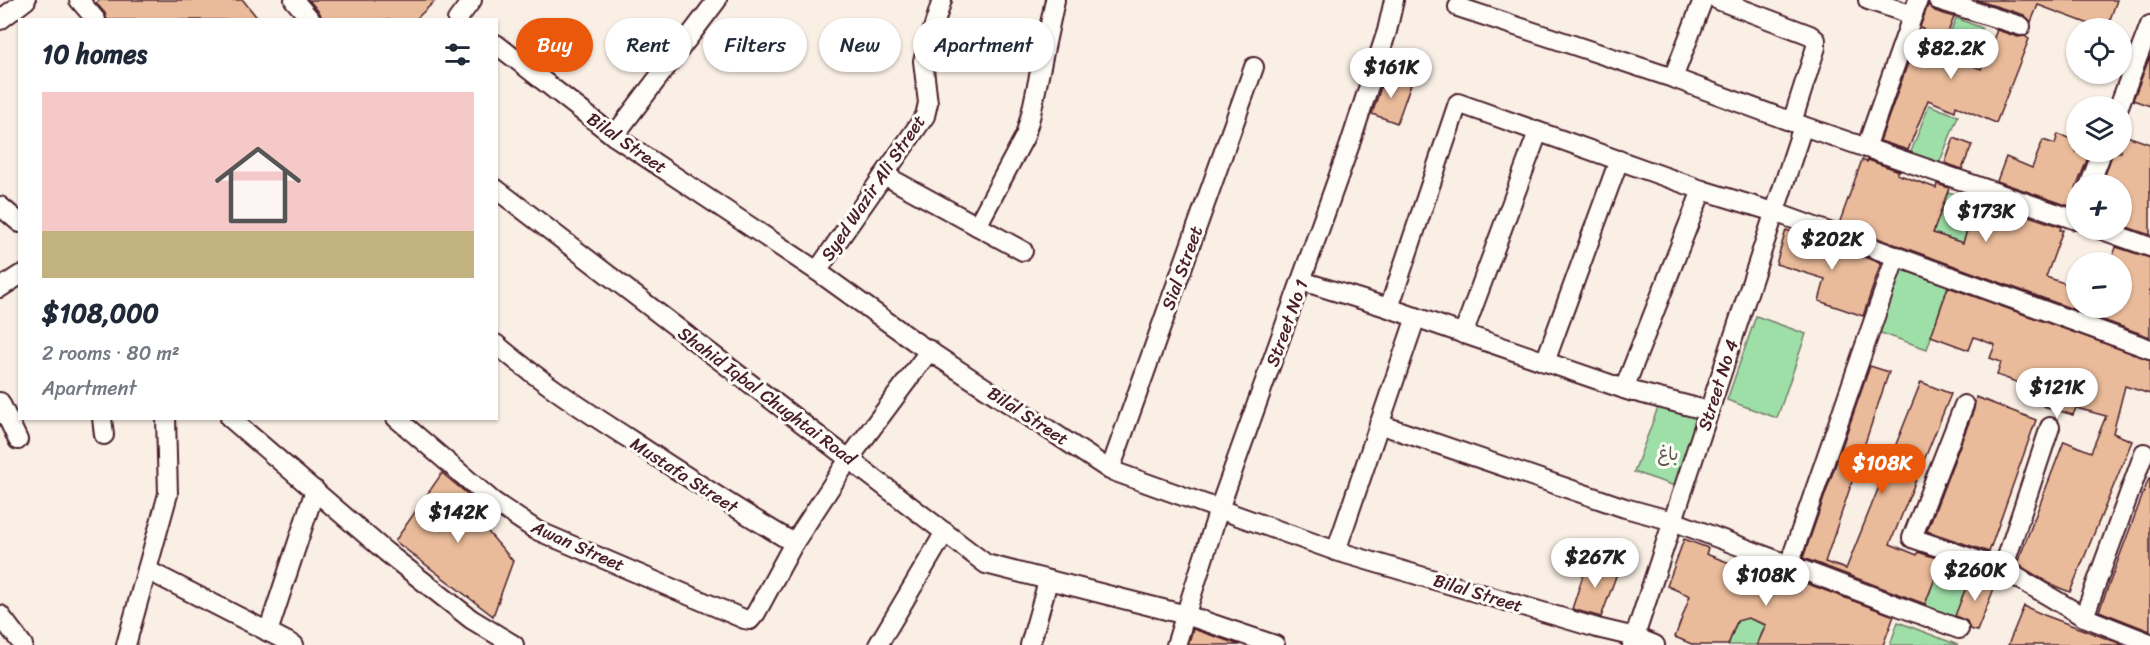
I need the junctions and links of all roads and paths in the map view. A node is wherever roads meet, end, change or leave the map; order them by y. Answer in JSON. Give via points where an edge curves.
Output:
{"nodes":[{"id":1,"x":26,"y":0,"type":"edge"},
{"id":2,"x":79,"y":0,"type":"edge"},
{"id":3,"x":294,"y":0,"type":"edge"},
{"id":4,"x":472,"y":0,"type":"edge"},
{"id":5,"x":717,"y":0,"type":"edge"},
{"id":6,"x":942,"y":0,"type":"edge"},
{"id":7,"x":1055,"y":0,"type":"edge"},
{"id":8,"x":1394,"y":0,"type":"edge"},
{"id":9,"x":1703,"y":0,"type":"edge"},
{"id":10,"x":1718,"y":0,"type":"edge"},
{"id":11,"x":1868,"y":0,"type":"edge"},
{"id":12,"x":1938,"y":0,"type":"edge"},
{"id":13,"x":1458,"y":7,"type":"dead end"},
{"id":14,"x":1916,"y":7,"type":"edge"},
{"id":15,"x":94,"y":18,"type":"edge"},
{"id":16,"x":309,"y":18,"type":"edge"},
{"id":17,"x":460,"y":18,"type":"edge"},
{"id":18,"x":0,"y":21,"type":"edge"},
{"id":19,"x":2150,"y":25,"type":"edge"},
{"id":20,"x":2021,"y":26,"type":"dead end"},
{"id":21,"x":498,"y":46,"type":"edge"},
{"id":22,"x":1254,"y":67,"type":"dead end"},
{"id":23,"x":1673,"y":78,"type":"junction"},
{"id":24,"x":2123,"y":96,"type":"edge"},
{"id":25,"x":1798,"y":124,"type":"junction"},
{"id":26,"x":1538,"y":132,"type":"junction"},
{"id":27,"x":614,"y":136,"type":"junction"},
{"id":28,"x":1866,"y":148,"type":"junction"},
{"id":29,"x":1619,"y":160,"type":"junction"},
{"id":30,"x":884,"y":175,"type":"junction"},
{"id":31,"x":1702,"y":190,"type":"junction"},
{"id":32,"x":498,"y":191,"type":"edge"},
{"id":33,"x":0,"y":206,"type":"edge"},
{"id":34,"x":1774,"y":212,"type":"junction"},
{"id":35,"x":2066,"y":217,"type":"edge"},
{"id":36,"x":18,"y":221,"type":"edge"},
{"id":37,"x":977,"y":226,"type":"junction"},
{"id":38,"x":2130,"y":240,"type":"edge"},
{"id":39,"x":2150,"y":247,"type":"edge"},
{"id":40,"x":1023,"y":250,"type":"dead end"},
{"id":41,"x":1896,"y":256,"type":"junction"},
{"id":42,"x":817,"y":271,"type":"junction"},
{"id":43,"x":18,"y":276,"type":"edge"},
{"id":44,"x":1302,"y":282,"type":"junction"},
{"id":45,"x":0,"y":288,"type":"edge"},
{"id":46,"x":1389,"y":308,"type":"junction"},
{"id":47,"x":1416,"y":317,"type":"junction"},
{"id":48,"x":1463,"y":334,"type":"junction"},
{"id":49,"x":498,"y":346,"type":"edge"},
{"id":50,"x":2150,"y":349,"type":"edge"},
{"id":51,"x":930,"y":350,"type":"junction"},
{"id":52,"x":1545,"y":362,"type":"junction"},
{"id":53,"x":1624,"y":389,"type":"junction"},
{"id":54,"x":0,"y":402,"type":"edge"},
{"id":55,"x":1660,"y":402,"type":"dead end"},
{"id":56,"x":1964,"y":405,"type":"dead end"},
{"id":57,"x":1709,"y":411,"type":"junction"},
{"id":58,"x":166,"y":420,"type":"edge"},
{"id":59,"x":232,"y":420,"type":"edge"},
{"id":60,"x":398,"y":420,"type":"edge"},
{"id":61,"x":1379,"y":424,"type":"junction"},
{"id":62,"x":2050,"y":427,"type":"dead end"},
{"id":63,"x":18,"y":440,"type":"dead end"},
{"id":64,"x":2144,"y":453,"type":"dead end"},
{"id":65,"x":849,"y":459,"type":"junction"},
{"id":66,"x":1110,"y":470,"type":"junction"},
{"id":67,"x":315,"y":490,"type":"junction"},
{"id":68,"x":1219,"y":509,"type":"junction"},
{"id":69,"x":1673,"y":521,"type":"junction"},
{"id":70,"x":945,"y":532,"type":"junction"},
{"id":71,"x":794,"y":543,"type":"junction"},
{"id":72,"x":1336,"y":551,"type":"junction"},
{"id":73,"x":1789,"y":565,"type":"junction"},
{"id":74,"x":2003,"y":569,"type":"junction"},
{"id":75,"x":147,"y":570,"type":"junction"},
{"id":76,"x":1048,"y":581,"type":"junction"},
{"id":77,"x":0,"y":615,"type":"edge"},
{"id":78,"x":1186,"y":615,"type":"junction"},
{"id":79,"x":2084,"y":617,"type":"junction"},
{"id":80,"x":1959,"y":629,"type":"dead end"},
{"id":81,"x":268,"y":632,"type":"junction"},
{"id":82,"x":1634,"y":641,"type":"edge"},
{"id":83,"x":2150,"y":643,"type":"edge"},
{"id":84,"x":23,"y":645,"type":"edge"},
{"id":85,"x":126,"y":645,"type":"edge"},
{"id":86,"x":294,"y":645,"type":"edge"},
{"id":87,"x":514,"y":645,"type":"edge"},
{"id":88,"x":878,"y":645,"type":"edge"},
{"id":89,"x":1030,"y":645,"type":"edge"},
{"id":90,"x":1176,"y":645,"type":"edge"},
{"id":91,"x":1275,"y":645,"type":"edge"},
{"id":92,"x":1655,"y":645,"type":"edge"}],
"edges":[{"from":1,"to":18,"type":"street"},
{"from":2,"to":15,"type":"street"},
{"from":3,"to":16,"type":"street"},
{"from":4,"to":17,"type":"street"},
{"from":5,"to":27,"type":"street"},
{"from":6,"to":30,"type":"street","name":"Syed Wazir Ali Street","via":[[923,61],[928,103],[925,116]]},
{"from":7,"to":37,"type":"street","via":[[1025,136]]},
{"from":8,"to":44,"type":"street","name":"Street No 1","via":[[1377,63]]},
{"from":9,"to":23,"type":"street"},
{"from":10,"to":25,"type":"street","name":"Street No 4","via":[[1816,40]]},
{"from":11,"to":14,"type":"street"},
{"from":12,"to":20,"type":"street"},
{"from":13,"to":23,"type":"street"},
{"from":14,"to":28,"type":"street"},
{"from":19,"to":24,"type":"street"},
{"from":21,"to":27,"type":"street","name":"Bilal Street"},
{"from":22,"to":66,"type":"street","name":"Sial Street"},
{"from":23,"to":25,"type":"street"},
{"from":25,"to":28,"type":"street"},
{"from":25,"to":34,"type":"street","name":"Street No 4"},
{"from":26,"to":29,"type":"street"},
{"from":26,"to":46,"type":"street","via":[[1458,104]]},
{"from":26,"to":48,"type":"street"},
{"from":27,"to":42,"type":"street","name":"Bilal Street"},
{"from":28,"to":35,"type":"street"},
{"from":29,"to":31,"type":"street"},
{"from":29,"to":52,"type":"street"},
{"from":30,"to":37,"type":"street"},
{"from":30,"to":42,"type":"street","name":"Syed Wazir Ali Street"},
{"from":31,"to":34,"type":"street"},
{"from":31,"to":53,"type":"street"},
{"from":32,"to":65,"type":"street","name":"Shahid Iqbal Chughtai Road"},
{"from":33,"to":36,"type":"street"},
{"from":34,"to":41,"type":"street"},
{"from":34,"to":57,"type":"street","name":"Street No 4"},
{"from":37,"to":40,"type":"street"},
{"from":38,"to":39,"type":"street"},
{"from":41,"to":50,"type":"street"},
{"from":41,"to":73,"type":"street"},
{"from":42,"to":51,"type":"street","name":"Bilal Street"},
{"from":43,"to":45,"type":"street"},
{"from":44,"to":46,"type":"street"},
{"from":44,"to":68,"type":"street","name":"Street No 1"},
{"from":46,"to":47,"type":"street"},
{"from":47,"to":48,"type":"street"},
{"from":47,"to":61,"type":"street"},
{"from":48,"to":52,"type":"street"},
{"from":49,"to":71,"type":"street","name":"Mustafa Street","via":[[573,402]]},
{"from":51,"to":65,"type":"street"},
{"from":51,"to":66,"type":"street","name":"Bilal Street"},
{"from":52,"to":53,"type":"street"},
{"from":53,"to":55,"type":"street"},
{"from":53,"to":57,"type":"street"},
{"from":54,"to":63,"type":"street"},
{"from":56,"to":74,"type":"street","via":[[1912,538]]},
{"from":57,"to":69,"type":"street","name":"Street No 4"},
{"from":58,"to":75,"type":"street","via":[[168,494]]},
{"from":59,"to":67,"type":"street"},
{"from":60,"to":71,"type":"street","name":"Awan Street","via":[[494,502],[536,530],[744,619],[750,620],[756,613]]},
{"from":61,"to":69,"type":"street"},
{"from":61,"to":72,"type":"street"},
{"from":62,"to":74,"type":"street"},
{"from":64,"to":79,"type":"street"},
{"from":65,"to":70,"type":"street","name":"Shahid Iqbal Chughtai Road"},
{"from":65,"to":71,"type":"street"},
{"from":66,"to":68,"type":"street","name":"Bilal Street"},
{"from":67,"to":81,"type":"street"},
{"from":67,"to":87,"type":"street","via":[[454,606]]},
{"from":68,"to":72,"type":"street","name":"Bilal Street"},
{"from":68,"to":78,"type":"street","name":"Street No 1"},
{"from":69,"to":73,"type":"street"},
{"from":69,"to":82,"type":"street","name":"Street No 4"},
{"from":70,"to":76,"type":"street","name":"Shahid Iqbal Chughtai Road","via":[[986,564]]},
{"from":70,"to":88,"type":"street"},
{"from":72,"to":82,"type":"street","name":"Bilal Street"},
{"from":73,"to":80,"type":"street"},
{"from":74,"to":79,"type":"street"},
{"from":75,"to":81,"type":"street"},
{"from":75,"to":85,"type":"street"},
{"from":76,"to":78,"type":"street","name":"Shahid Iqbal Chughtai Road"},
{"from":76,"to":89,"type":"street"},
{"from":77,"to":84,"type":"street"},
{"from":78,"to":90,"type":"street","name":"Street No 1"},
{"from":78,"to":91,"type":"street","name":"Shahid Iqbal Chughtai Road"},
{"from":79,"to":83,"type":"street"},
{"from":81,"to":86,"type":"street"},
{"from":82,"to":92,"type":"street","name":"Bilal Street"}]}
